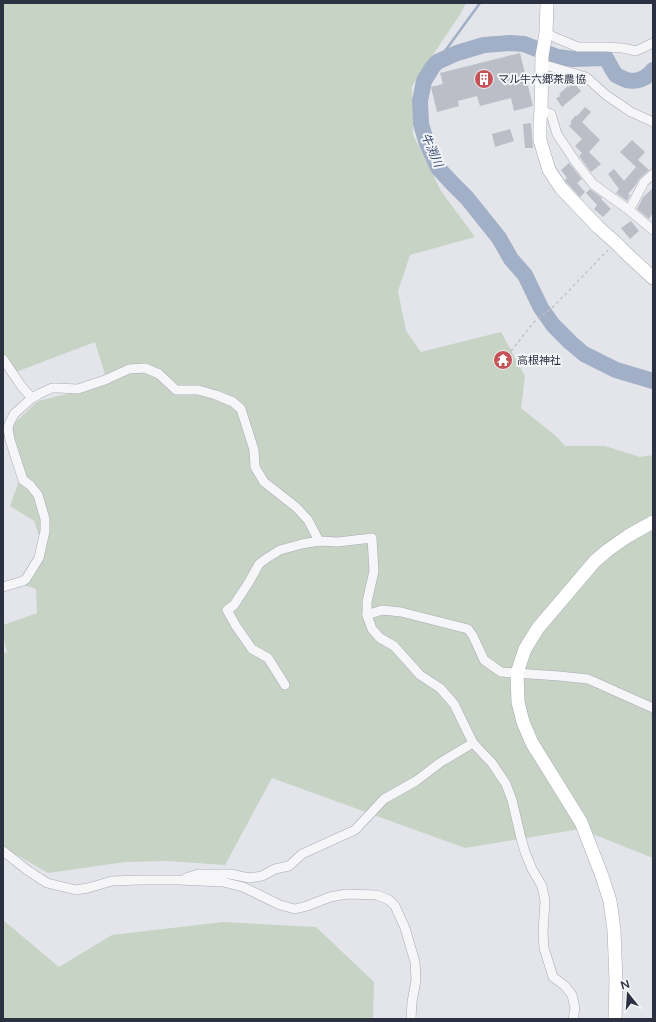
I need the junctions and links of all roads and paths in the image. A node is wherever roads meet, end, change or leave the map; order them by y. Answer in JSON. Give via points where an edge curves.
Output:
{"nodes":[{"id":1,"x":547,"y":3,"type":"edge"},
{"id":2,"x":546,"y":36,"type":"junction"},
{"id":3,"x":653,"y":43,"type":"edge"},
{"id":4,"x":542,"y":60,"type":"junction"},
{"id":5,"x":541,"y":110,"type":"junction"},
{"id":6,"x":653,"y":122,"type":"edge"},
{"id":7,"x":653,"y":174,"type":"edge"},
{"id":8,"x":629,"y":210,"type":"junction"},
{"id":9,"x":653,"y":230,"type":"edge"},
{"id":10,"x":616,"y":242,"type":"junction"},
{"id":11,"x":653,"y":278,"type":"edge"},
{"id":12,"x":511,"y":351,"type":"dead end"},
{"id":13,"x":3,"y":359,"type":"edge"},
{"id":14,"x":32,"y":398,"type":"junction"},
{"id":15,"x":653,"y":522,"type":"edge"},
{"id":16,"x":319,"y":542,"type":"junction"},
{"id":17,"x":3,"y":587,"type":"edge"},
{"id":18,"x":368,"y":615,"type":"junction"},
{"id":19,"x":517,"y":674,"type":"junction"},
{"id":20,"x":285,"y":685,"type":"dead end"},
{"id":21,"x":653,"y":708,"type":"edge"},
{"id":22,"x":473,"y":743,"type":"junction"},
{"id":23,"x":3,"y":851,"type":"edge"},
{"id":24,"x":179,"y":880,"type":"junction"},
{"id":25,"x":411,"y":1019,"type":"edge"},
{"id":26,"x":573,"y":1019,"type":"edge"},
{"id":27,"x":615,"y":1019,"type":"edge"}],
"edges":[{"from":1,"to":2,"type":"street"},
{"from":2,"to":3,"type":"street","via":[[578,47],[636,51]]},
{"from":2,"to":4,"type":"street"},
{"from":4,"to":5,"type":"street"},
{"from":4,"to":6,"type":"street","via":[[586,77],[631,112]]},
{"from":5,"to":8,"type":"street","via":[[551,114],[557,134],[593,184]]},
{"from":5,"to":10,"type":"street","via":[[540,140],[549,170],[598,227]]},
{"from":7,"to":8,"type":"street","via":[[644,182]]},
{"from":8,"to":9,"type":"street"},
{"from":10,"to":11,"type":"street"},
{"from":10,"to":12,"type":"path","via":[[554,306],[534,322]]},
{"from":13,"to":14,"type":"street"},
{"from":14,"to":16,"type":"street","via":[[52,388],[78,389],[129,369],[145,368],[159,374],[176,390],[198,390],[233,402],[241,409],[254,450],[255,467],[264,482],[308,520]]},
{"from":14,"to":17,"type":"street","via":[[14,414],[8,429],[22,480],[38,495],[45,519],[45,531],[39,558],[26,579]]},
{"from":15,"to":19,"type":"street","via":[[628,536],[595,561],[538,628],[525,649]]},
{"from":16,"to":18,"type":"street","via":[[372,538],[374,571],[367,602]]},
{"from":16,"to":20,"type":"street","via":[[280,550],[267,558],[259,564],[234,605],[227,610],[252,649],[268,658]]},
{"from":18,"to":19,"type":"street","via":[[382,610],[401,612],[468,629],[474,636],[484,660],[501,672]]},
{"from":18,"to":22,"type":"street","via":[[372,629],[380,638],[394,646],[420,675],[440,688],[454,704]]},
{"from":19,"to":21,"type":"street","via":[[588,679]]},
{"from":19,"to":27,"type":"street","via":[[518,702],[523,722],[532,743],[581,822],[610,901],[614,930]]},
{"from":22,"to":24,"type":"street","via":[[384,799],[355,830],[302,854],[289,866],[249,878],[230,874],[198,874]]},
{"from":22,"to":26,"type":"street","via":[[492,763],[506,784],[512,800],[525,852],[542,886],[545,900],[544,948],[553,977],[572,995]]},
{"from":23,"to":24,"type":"street","via":[[47,883],[76,890],[112,881]]},
{"from":24,"to":25,"type":"street","via":[[223,882],[243,887],[280,905],[295,909],[347,894],[377,895],[389,900],[395,906],[405,928],[414,962],[416,980]]}]}
